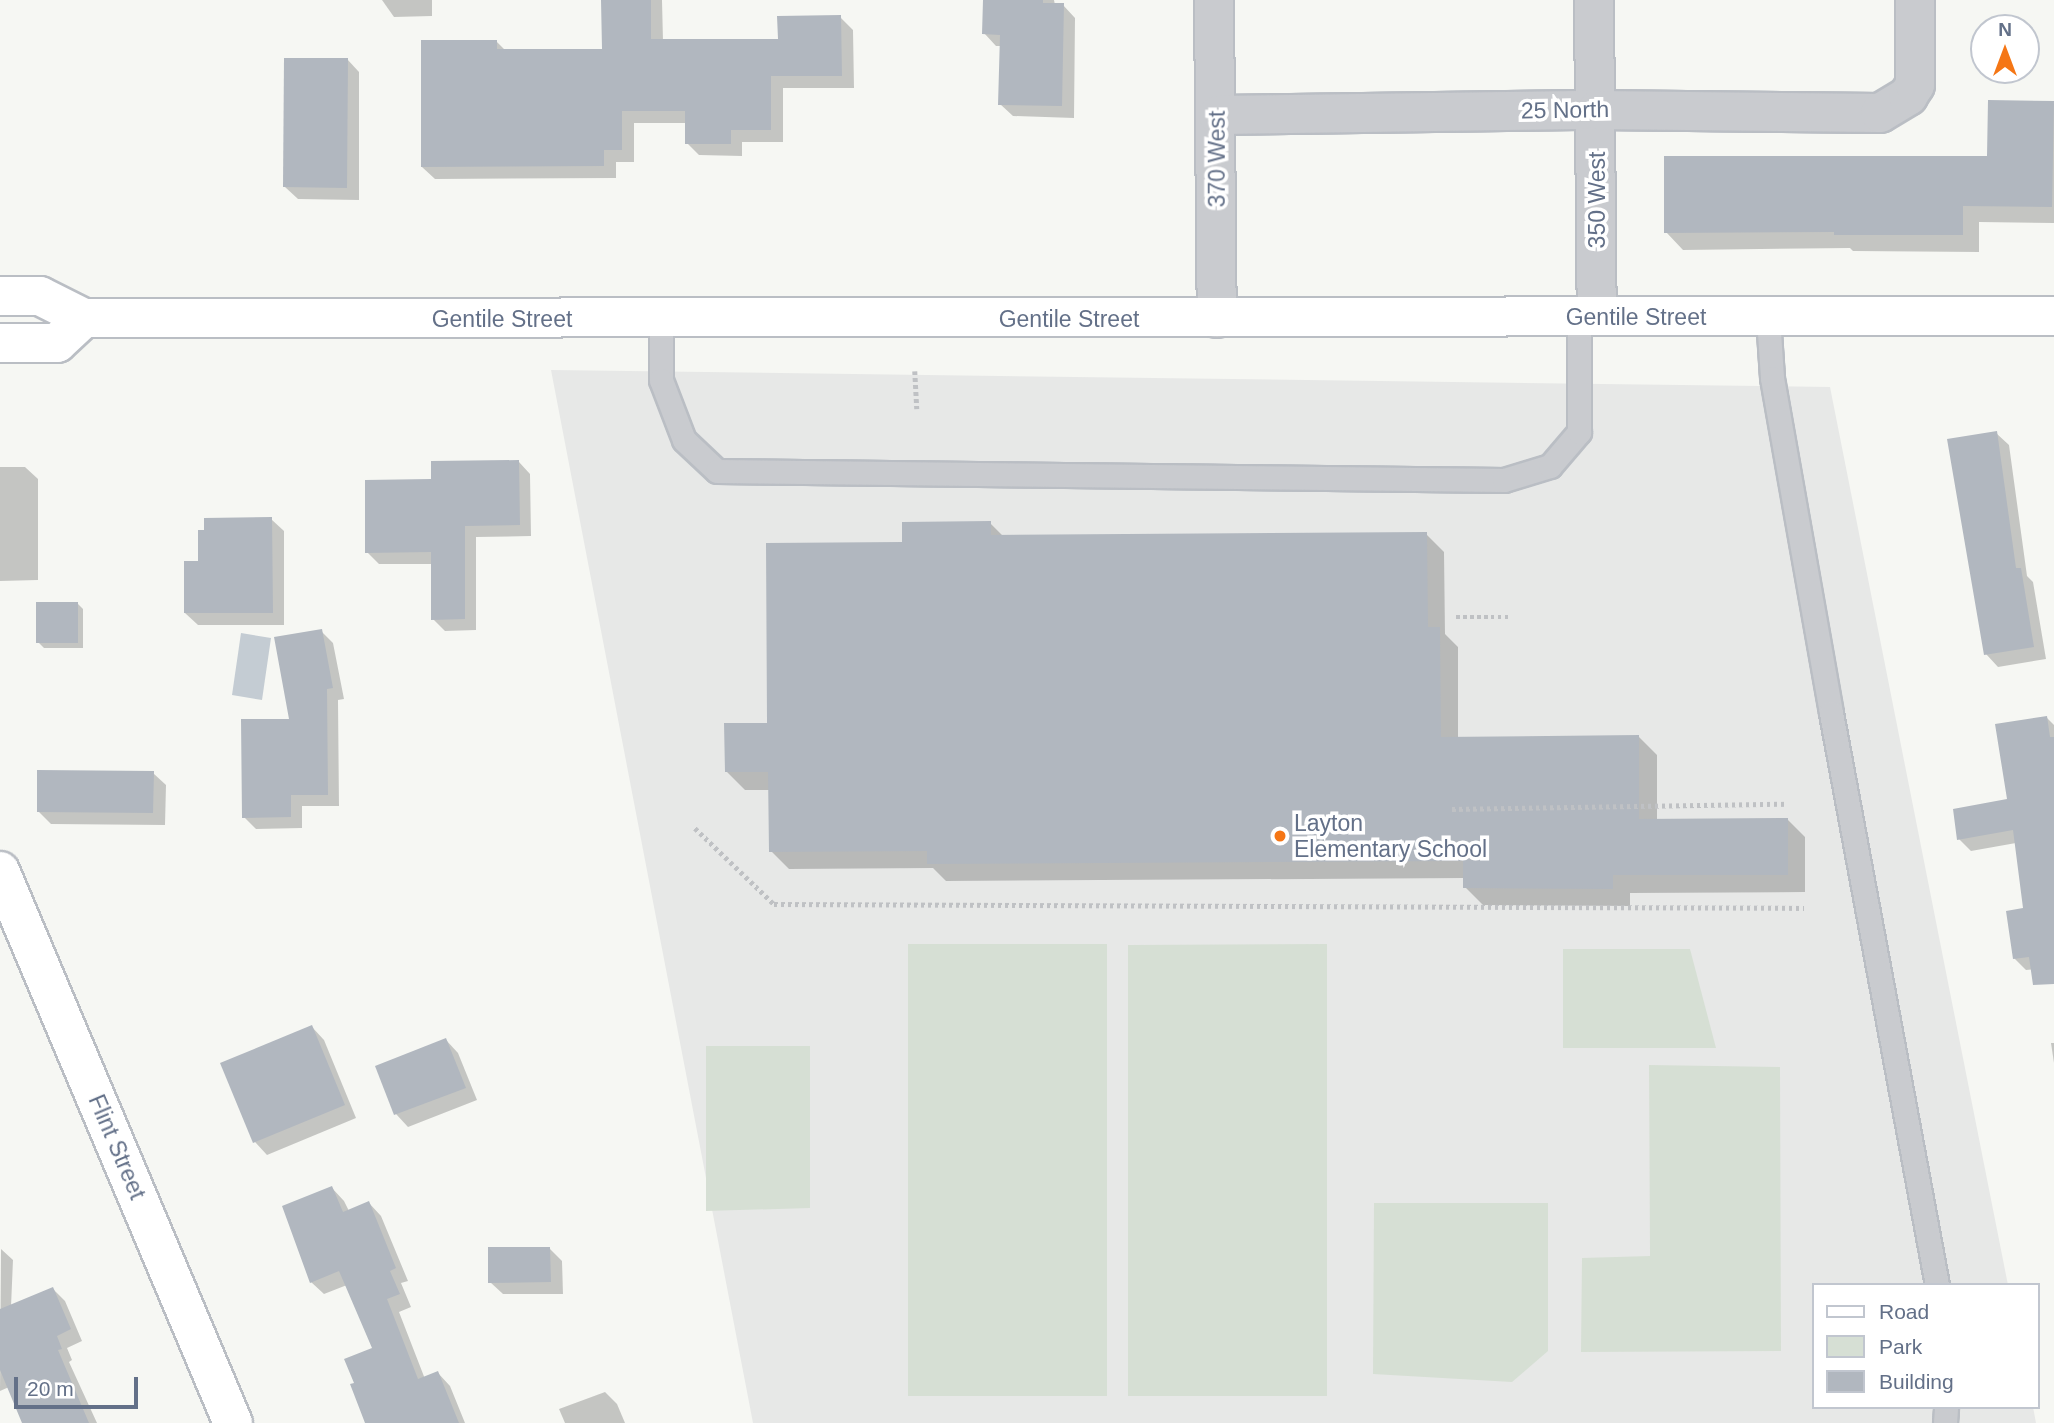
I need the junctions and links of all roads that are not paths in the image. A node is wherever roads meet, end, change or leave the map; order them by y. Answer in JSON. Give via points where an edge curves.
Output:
{"nodes":[{"id":1,"x":1214,"y":0,"type":"edge"},
{"id":2,"x":1594,"y":0,"type":"edge"},
{"id":3,"x":1915,"y":0,"type":"edge"},
{"id":4,"x":1597,"y":110,"type":"junction"},
{"id":5,"x":1217,"y":115,"type":"junction"},
{"id":6,"x":0,"y":296,"type":"edge"},
{"id":7,"x":78,"y":315,"type":"junction"},
{"id":8,"x":1588,"y":316,"type":"junction"},
{"id":9,"x":2054,"y":316,"type":"edge"},
{"id":10,"x":1768,"y":317,"type":"junction"},
{"id":11,"x":1217,"y":318,"type":"junction"},
{"id":12,"x":0,"y":319,"type":"edge"},
{"id":13,"x":661,"y":319,"type":"junction"},
{"id":14,"x":0,"y":343,"type":"edge"},
{"id":15,"x":0,"y":871,"type":"edge"},
{"id":16,"x":1937,"y":1283,"type":"edge"},
{"id":17,"x":233,"y":1423,"type":"edge"}],
"edges":[{"from":1,"to":5,"type":"street","name":"370 West"},
{"from":2,"to":4,"type":"street","name":"350 West"},
{"from":3,"to":4,"type":"street","name":"25 North","via":[[1915,85],[1908,96],[1880,113]]},
{"from":4,"to":5,"type":"street","name":"25 North"},
{"from":4,"to":8,"type":"street","name":"350 West"},
{"from":5,"to":11,"type":"street","name":"370 West"},
{"from":6,"to":7,"type":"main road","name":"Gentile Street","via":[[40,296]]},
{"from":7,"to":12,"type":"main road"},
{"from":7,"to":13,"type":"main road","name":"Gentile Street"},
{"from":7,"to":14,"type":"main road","via":[[57,343]]},
{"from":8,"to":10,"type":"main road","name":"Gentile Street"},
{"from":8,"to":11,"type":"main road","name":"Gentile Street"},
{"from":8,"to":13,"type":"lane","via":[[1579,432],[1550,466],[1504,480],[717,471],[684,440],[661,380]]},
{"from":9,"to":10,"type":"main road","name":"Gentile Street"},
{"from":10,"to":16,"type":"lane","via":[[1772,377]]},
{"from":11,"to":13,"type":"main road","name":"Gentile Street"},
{"from":15,"to":17,"type":"main road","name":"Flint Street"}]}
